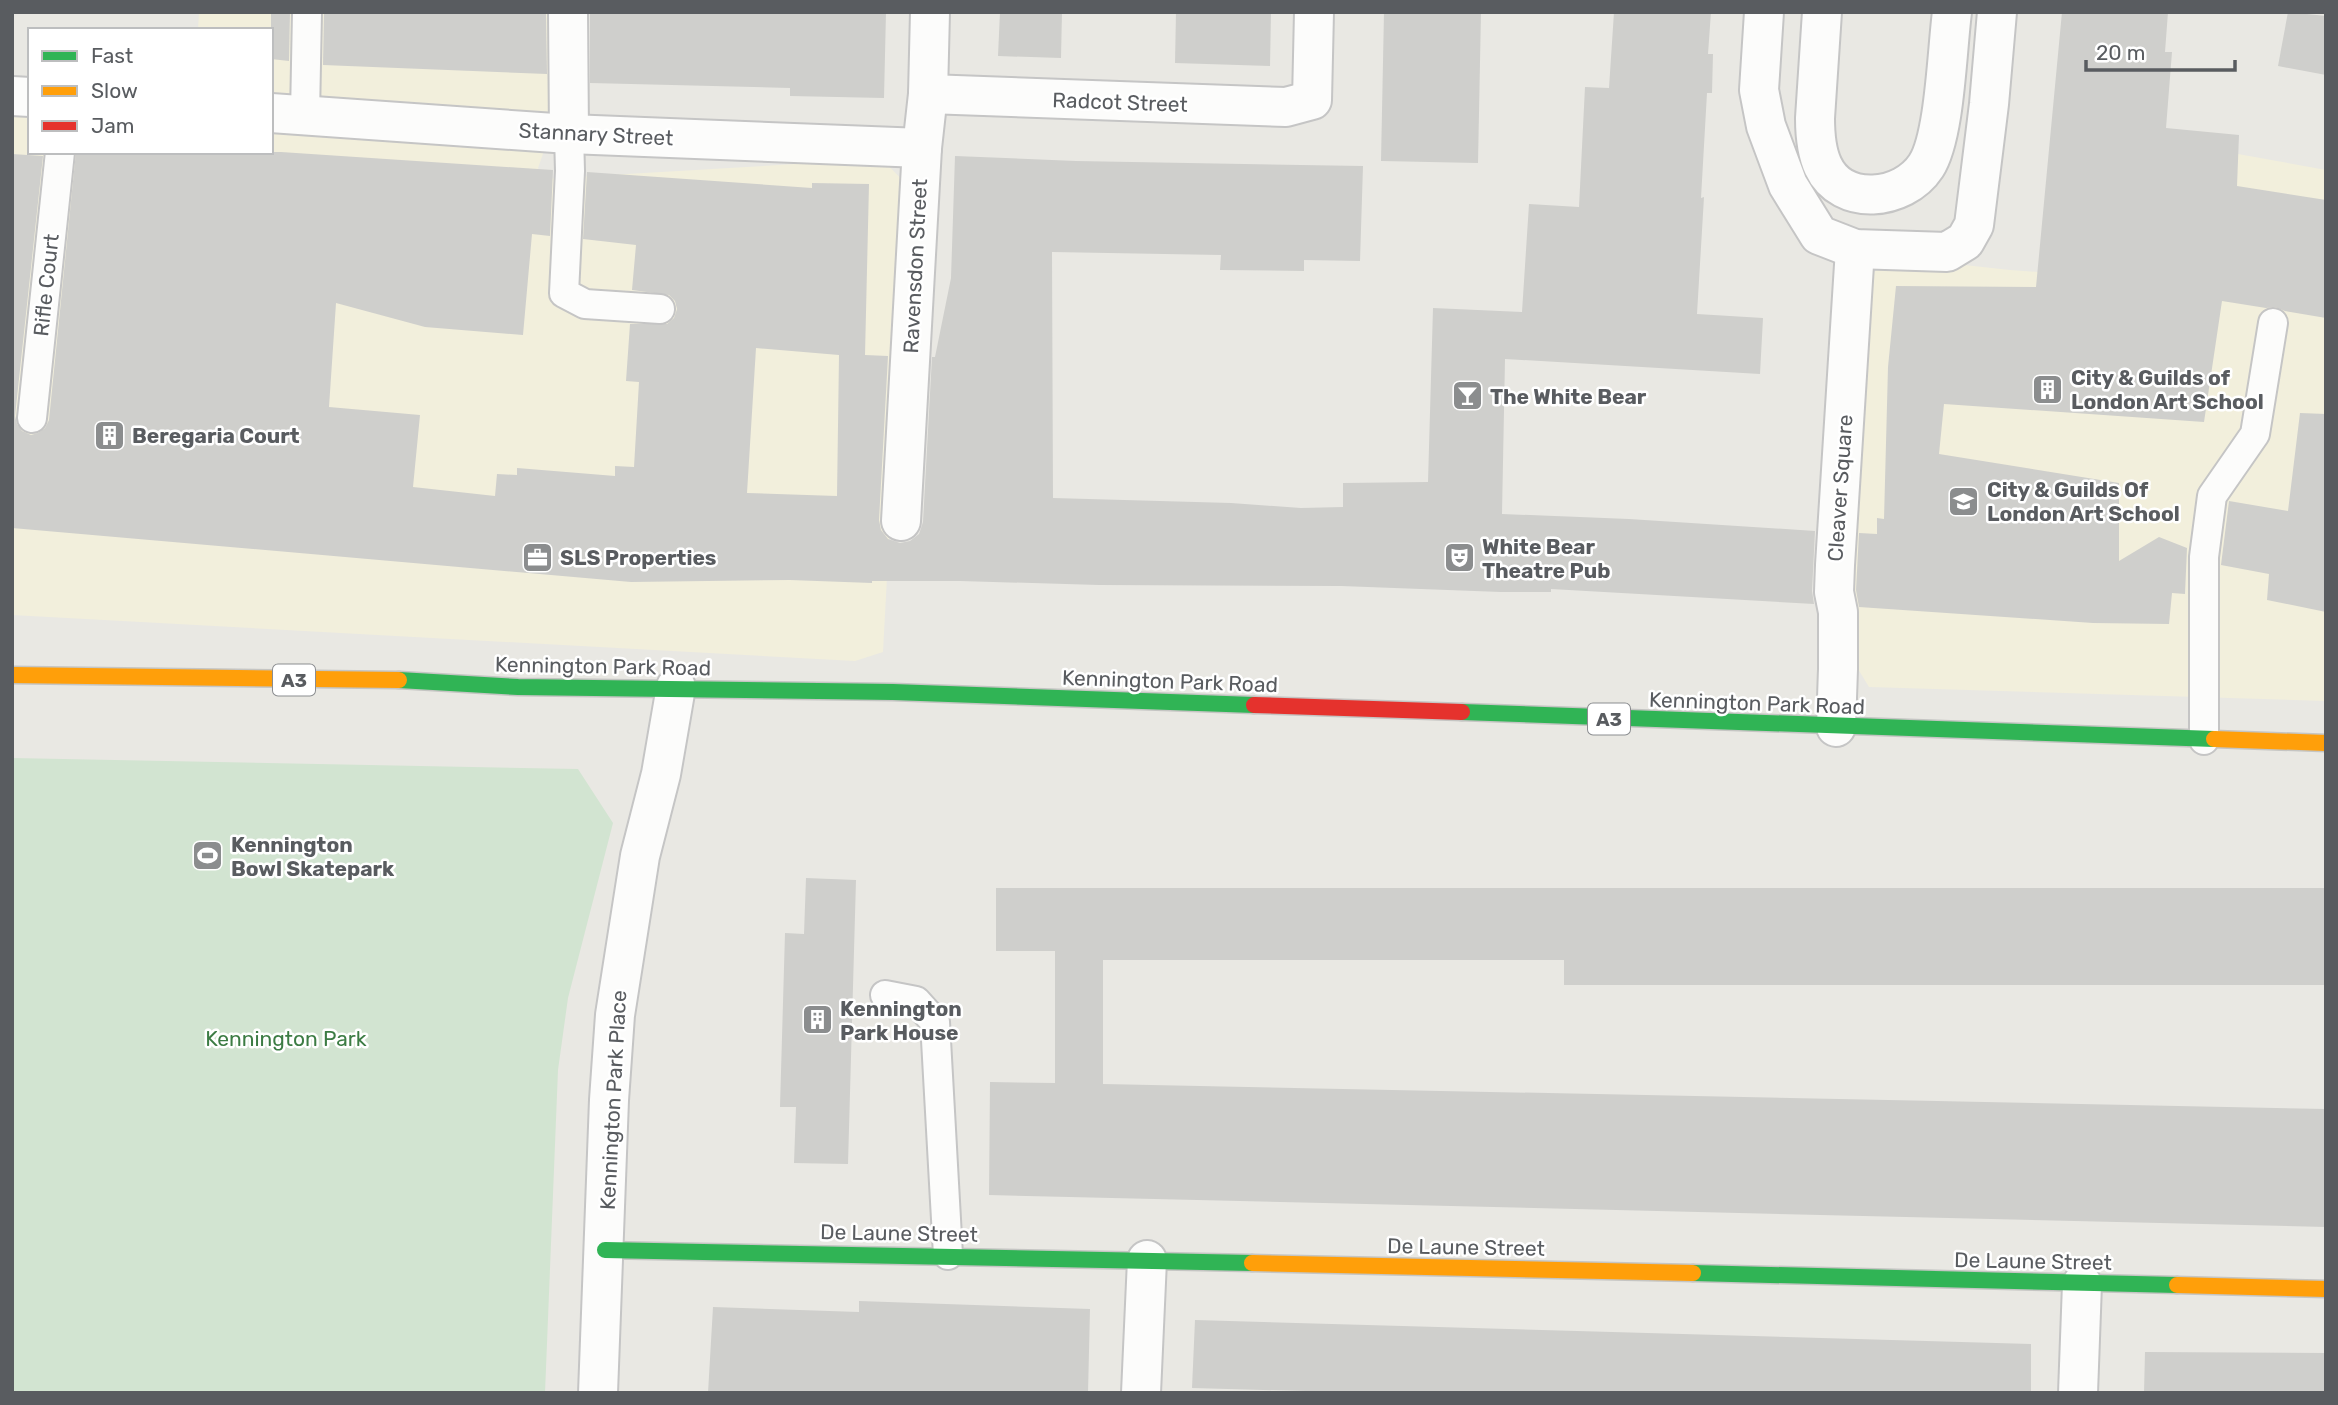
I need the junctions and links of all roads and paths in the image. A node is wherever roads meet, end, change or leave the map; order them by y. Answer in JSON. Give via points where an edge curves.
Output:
{"nodes":[{"id":1,"x":307,"y":12,"type":"edge"},
{"id":2,"x":569,"y":12,"type":"edge"},
{"id":3,"x":930,"y":12,"type":"edge"},
{"id":4,"x":1314,"y":12,"type":"edge"},
{"id":5,"x":1764,"y":12,"type":"edge"},
{"id":6,"x":1822,"y":12,"type":"edge"},
{"id":7,"x":1952,"y":12,"type":"edge"},
{"id":8,"x":1997,"y":12,"type":"edge"},
{"id":9,"x":928,"y":94,"type":"junction"},
{"id":10,"x":288,"y":114,"type":"edge"},
{"id":11,"x":569,"y":134,"type":"junction"},
{"id":12,"x":922,"y":148,"type":"junction"},
{"id":13,"x":60,"y":154,"type":"edge"},
{"id":14,"x":1855,"y":249,"type":"junction"},
{"id":15,"x":660,"y":309,"type":"dead end"},
{"id":16,"x":2273,"y":323,"type":"dead end"},
{"id":17,"x":32,"y":418,"type":"dead end"},
{"id":18,"x":901,"y":521,"type":"dead end"},
{"id":19,"x":12,"y":675,"type":"edge"},
{"id":20,"x":676,"y":687,"type":"junction"},
{"id":21,"x":1836,"y":727,"type":"junction"},
{"id":22,"x":2204,"y":740,"type":"junction"},
{"id":23,"x":2326,"y":743,"type":"edge"},
{"id":24,"x":885,"y":995,"type":"dead end"},
{"id":25,"x":605,"y":1250,"type":"junction"},
{"id":26,"x":948,"y":1255,"type":"junction"},
{"id":27,"x":1147,"y":1260,"type":"junction"},
{"id":28,"x":2082,"y":1284,"type":"junction"},
{"id":29,"x":2326,"y":1289,"type":"edge"},
{"id":30,"x":598,"y":1393,"type":"edge"},
{"id":31,"x":1141,"y":1393,"type":"edge"},
{"id":32,"x":2078,"y":1393,"type":"edge"}],
"edges":[{"from":1,"to":10,"type":"lane"},
{"from":2,"to":11,"type":"street"},
{"from":3,"to":9,"type":"street","name":"Ravensdon Street"},
{"from":4,"to":9,"type":"street","name":"Radcot Street","via":[[1312,100],[1286,107]]},
{"from":5,"to":14,"type":"street","via":[[1759,90],[1766,126],[1788,185],[1819,234]]},
{"from":6,"to":7,"type":"street","via":[[1815,118],[1820,158],[1826,172],[1843,188],[1873,195],[1913,179],[1937,143]]},
{"from":8,"to":14,"type":"street","via":[[1973,225],[1965,241],[1947,252]]},
{"from":9,"to":12,"type":"street","name":"Ravensdon Street"},
{"from":10,"to":11,"type":"street","name":"Stannary Street"},
{"from":11,"to":12,"type":"street","name":"Stannary Street"},
{"from":11,"to":15,"type":"lane","via":[[565,293],[585,304]]},
{"from":12,"to":18,"type":"street","name":"Ravensdon Street"},
{"from":13,"to":17,"type":"lane","name":"Rifle Court"},
{"from":14,"to":21,"type":"street","name":"Cleaver Square","via":[[1833,592],[1838,612]]},
{"from":16,"to":22,"type":"lane","via":[[2255,434],[2212,496],[2204,558]]},
{"from":19,"to":20,"type":"main road","name":"Kennington Park Road","number":"A3"},
{"from":20,"to":21,"type":"main road","name":"Kennington Park Road","number":"A3"},
{"from":20,"to":25,"type":"street","name":"Kennington Park Place","via":[[638,869],[615,1015]]},
{"from":21,"to":22,"type":"main road","name":"Kennington Park Road","number":"A3"},
{"from":22,"to":23,"type":"main road","name":"Kennington Park Road","number":"A3"},
{"from":24,"to":26,"type":"lane","via":[[916,1001],[935,1022]]},
{"from":25,"to":26,"type":"main road","name":"De Laune Street"},
{"from":25,"to":30,"type":"street","name":"Kennington Park Place"},
{"from":26,"to":27,"type":"main road","name":"De Laune Street"},
{"from":27,"to":28,"type":"main road","name":"De Laune Street"},
{"from":27,"to":31,"type":"street"},
{"from":28,"to":29,"type":"main road","name":"De Laune Street"},
{"from":28,"to":32,"type":"street"}]}
